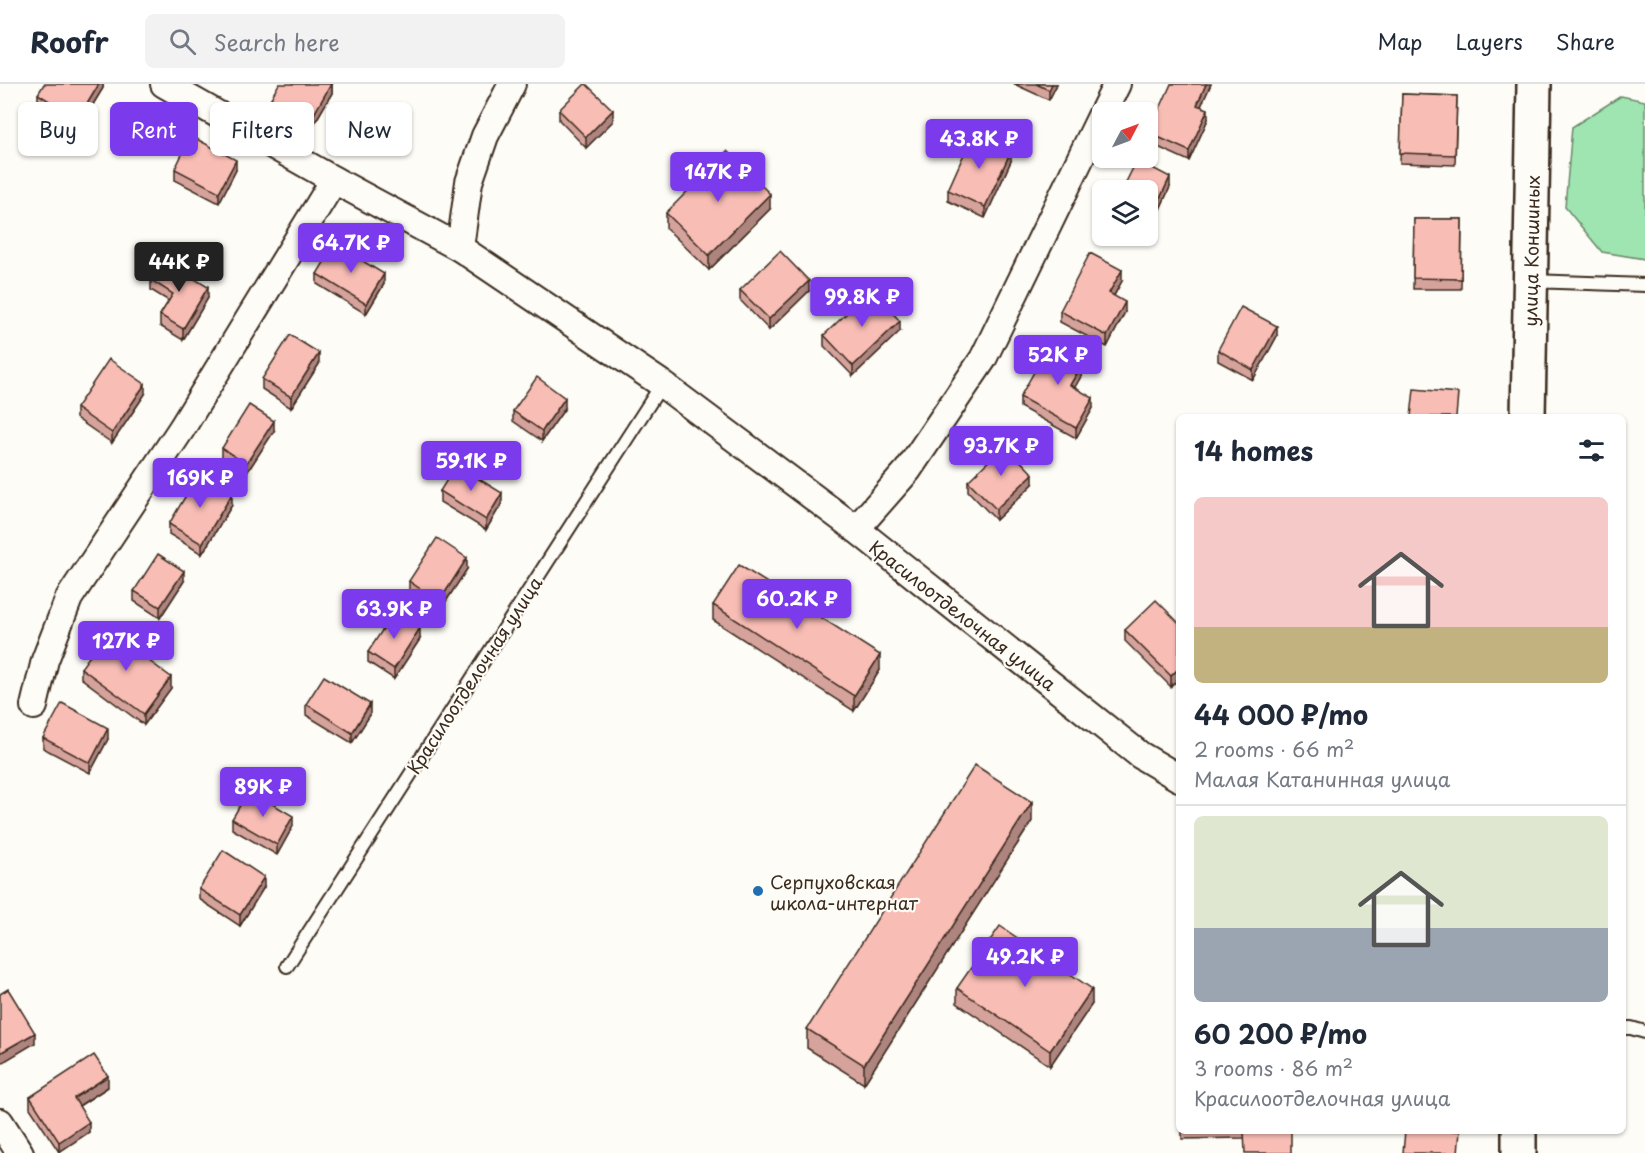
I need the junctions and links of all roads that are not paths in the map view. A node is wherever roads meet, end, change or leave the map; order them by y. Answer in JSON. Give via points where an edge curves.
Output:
{"nodes":[{"id":1,"x":164,"y":84,"type":"edge"},
{"id":2,"x":512,"y":84,"type":"edge"},
{"id":3,"x":1117,"y":84,"type":"edge"},
{"id":4,"x":1534,"y":84,"type":"edge"},
{"id":5,"x":1108,"y":102,"type":"edge"},
{"id":6,"x":1092,"y":136,"type":"edge"},
{"id":7,"x":334,"y":180,"type":"junction"},
{"id":8,"x":460,"y":248,"type":"junction"},
{"id":9,"x":1530,"y":281,"type":"junction"},
{"id":10,"x":1645,"y":285,"type":"edge"},
{"id":11,"x":662,"y":384,"type":"junction"},
{"id":12,"x":1528,"y":414,"type":"edge"},
{"id":13,"x":855,"y":529,"type":"junction"},
{"id":14,"x":34,"y":706,"type":"dead end"},
{"id":15,"x":1176,"y":776,"type":"edge"},
{"id":16,"x":287,"y":966,"type":"dead end"},
{"id":17,"x":1626,"y":1028,"type":"edge"},
{"id":18,"x":1645,"y":1032,"type":"edge"},
{"id":19,"x":0,"y":1122,"type":"edge"},
{"id":20,"x":1519,"y":1134,"type":"edge"},
{"id":21,"x":20,"y":1153,"type":"edge"},
{"id":22,"x":1518,"y":1153,"type":"edge"}],
"edges":[{"from":1,"to":7,"type":"street","name":"Красилоотделочная улица"},
{"from":2,"to":8,"type":"street","via":[[485,136],[469,182]]},
{"from":3,"to":5,"type":"street"},
{"from":4,"to":9,"type":"main road","name":"улица Коншиных"},
{"from":6,"to":13,"type":"street","via":[[983,359],[908,470]]},
{"from":7,"to":8,"type":"street","name":"Красилоотделочная улица"},
{"from":7,"to":14,"type":"street","via":[[183,428],[69,598],[45,660]]},
{"from":8,"to":11,"type":"street","name":"Красилоотделочная улица"},
{"from":9,"to":10,"type":"lane"},
{"from":9,"to":12,"type":"main road","name":"улица Коншиных"},
{"from":11,"to":13,"type":"street","name":"Красилоотделочная улица"},
{"from":11,"to":16,"type":"lane","name":"Красилоотделочная улица"},
{"from":13,"to":15,"type":"street","name":"Красилоотделочная улица","via":[[1140,755]]},
{"from":17,"to":18,"type":"lane"},
{"from":19,"to":21,"type":"street"},
{"from":20,"to":22,"type":"main road"}]}
